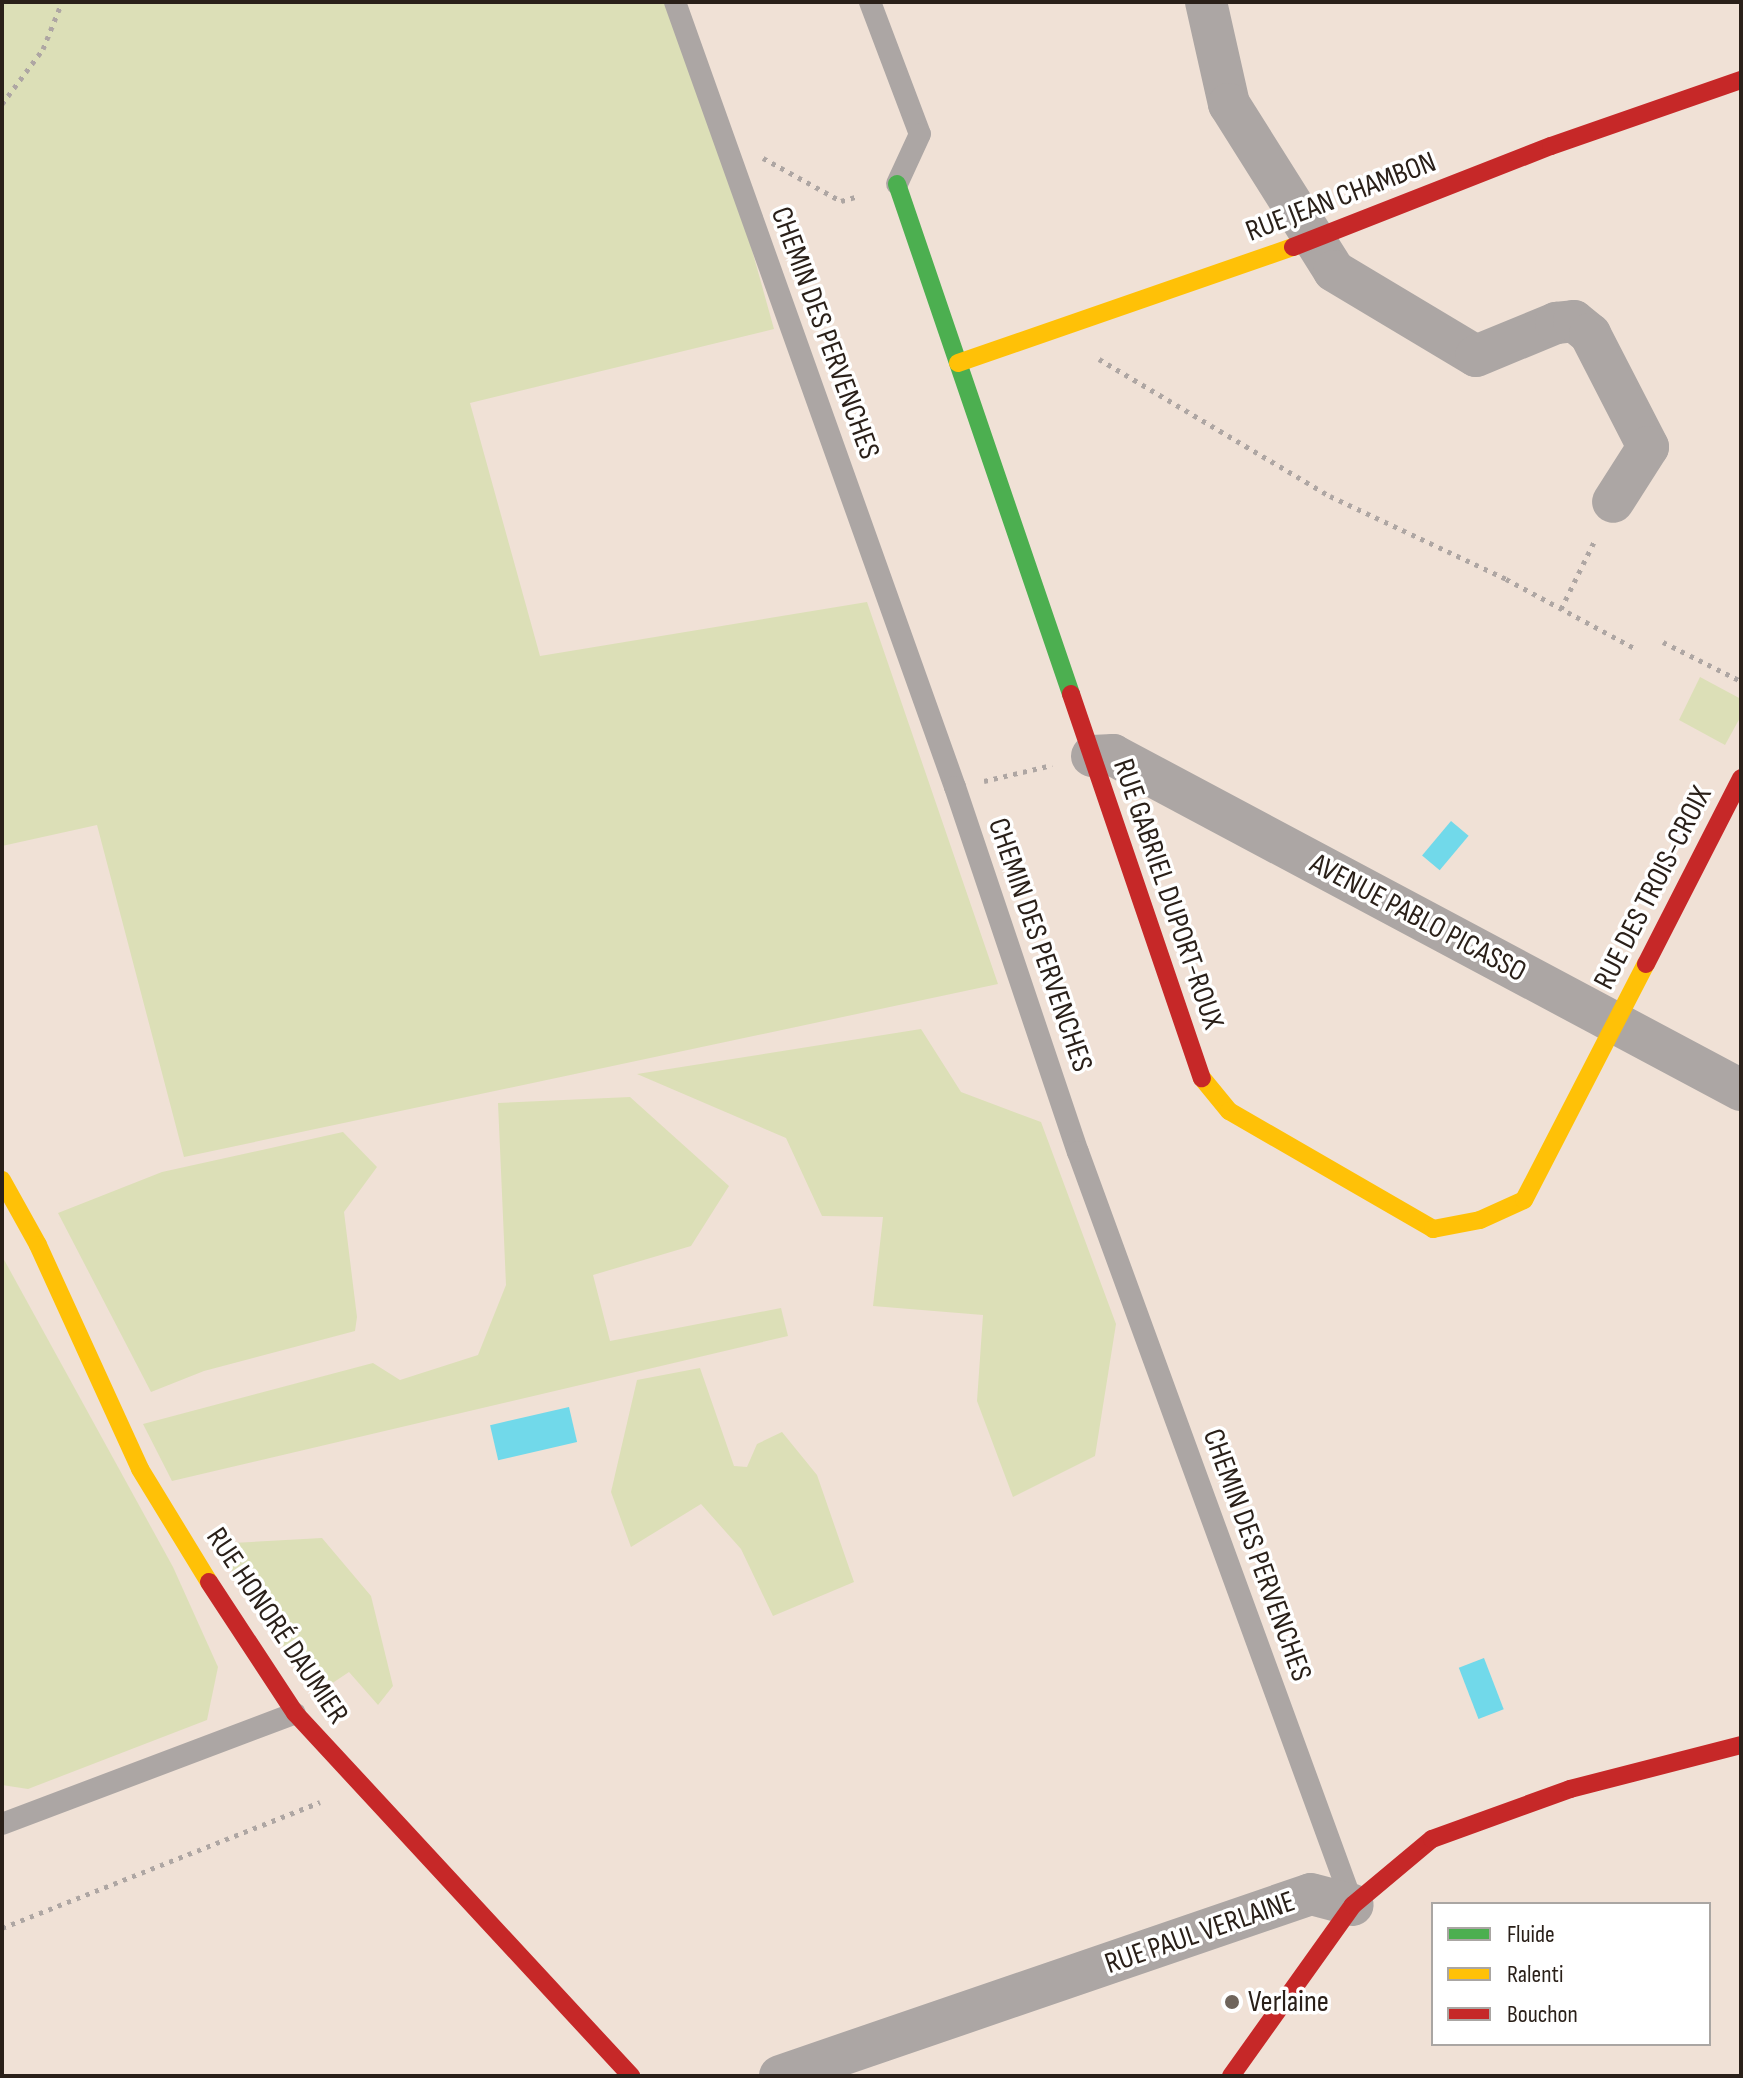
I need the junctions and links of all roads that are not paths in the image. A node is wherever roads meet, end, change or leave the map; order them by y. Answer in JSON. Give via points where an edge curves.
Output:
{"nodes":[{"id":1,"x":675,"y":2,"type":"edge"},
{"id":2,"x":870,"y":2,"type":"edge"},
{"id":3,"x":1206,"y":2,"type":"edge"},
{"id":4,"x":1741,"y":80,"type":"edge"},
{"id":5,"x":897,"y":184,"type":"joint"},
{"id":6,"x":1314,"y":240,"type":"junction"},
{"id":7,"x":958,"y":363,"type":"junction"},
{"id":8,"x":1613,"y":502,"type":"road end"},
{"id":9,"x":1092,"y":756,"type":"junction"},
{"id":10,"x":1741,"y":778,"type":"edge"},
{"id":11,"x":1615,"y":1024,"type":"junction"},
{"id":12,"x":1741,"y":1090,"type":"edge"},
{"id":13,"x":2,"y":1180,"type":"edge"},
{"id":14,"x":295,"y":1713,"type":"junction"},
{"id":15,"x":1741,"y":1745,"type":"edge"},
{"id":16,"x":2,"y":1824,"type":"edge"},
{"id":17,"x":1353,"y":1905,"type":"junction"},
{"id":18,"x":631,"y":2076,"type":"edge"},
{"id":19,"x":780,"y":2076,"type":"edge"},
{"id":20,"x":1231,"y":2076,"type":"edge"}],
"edges":[{"from":1,"to":17,"type":"lane","name":"CHEMIN DES PERVENCHES","via":[[955,787],[1078,1152]]},
{"from":2,"to":5,"type":"lane","via":[[920,134]]},
{"from":3,"to":6,"type":"street","via":[[1229,104]]},
{"from":4,"to":6,"type":"street","name":"RUE JEAN CHAMBON","via":[[1551,146]]},
{"from":5,"to":7,"type":"street","name":"RUE GABRIEL DUPORT-ROUX"},
{"from":6,"to":7,"type":"street","name":"RUE JEAN CHAMBON"},
{"from":6,"to":8,"type":"street","via":[[1334,271],[1476,356],[1556,323],[1574,321],[1590,334],[1648,447]]},
{"from":7,"to":9,"type":"street","name":"RUE GABRIEL DUPORT-ROUX"},
{"from":9,"to":11,"type":"street","name":"AVENUE PABLO PICASSO","via":[[1113,755]]},
{"from":9,"to":11,"type":"street","name":"RUE GABRIEL DUPORT-ROUX","via":[[1204,1085],[1229,1111],[1433,1229],[1480,1220],[1524,1200]]},
{"from":10,"to":11,"type":"street","name":"RUE DES TROIS-CROIX"},
{"from":11,"to":12,"type":"street","name":"AVENUE PABLO PICASSO"},
{"from":13,"to":14,"type":"street","name":"RUE HONORÉ DAUMIER","via":[[38,1245],[140,1469]]},
{"from":14,"to":16,"type":"lane"},
{"from":14,"to":18,"type":"street","name":"RUE HONORÉ DAUMIER"},
{"from":15,"to":17,"type":"street","via":[[1570,1789],[1432,1839]]},
{"from":17,"to":19,"type":"street","name":"RUE PAUL VERLAINE","via":[[1311,1894]]},
{"from":17,"to":20,"type":"street"}]}
